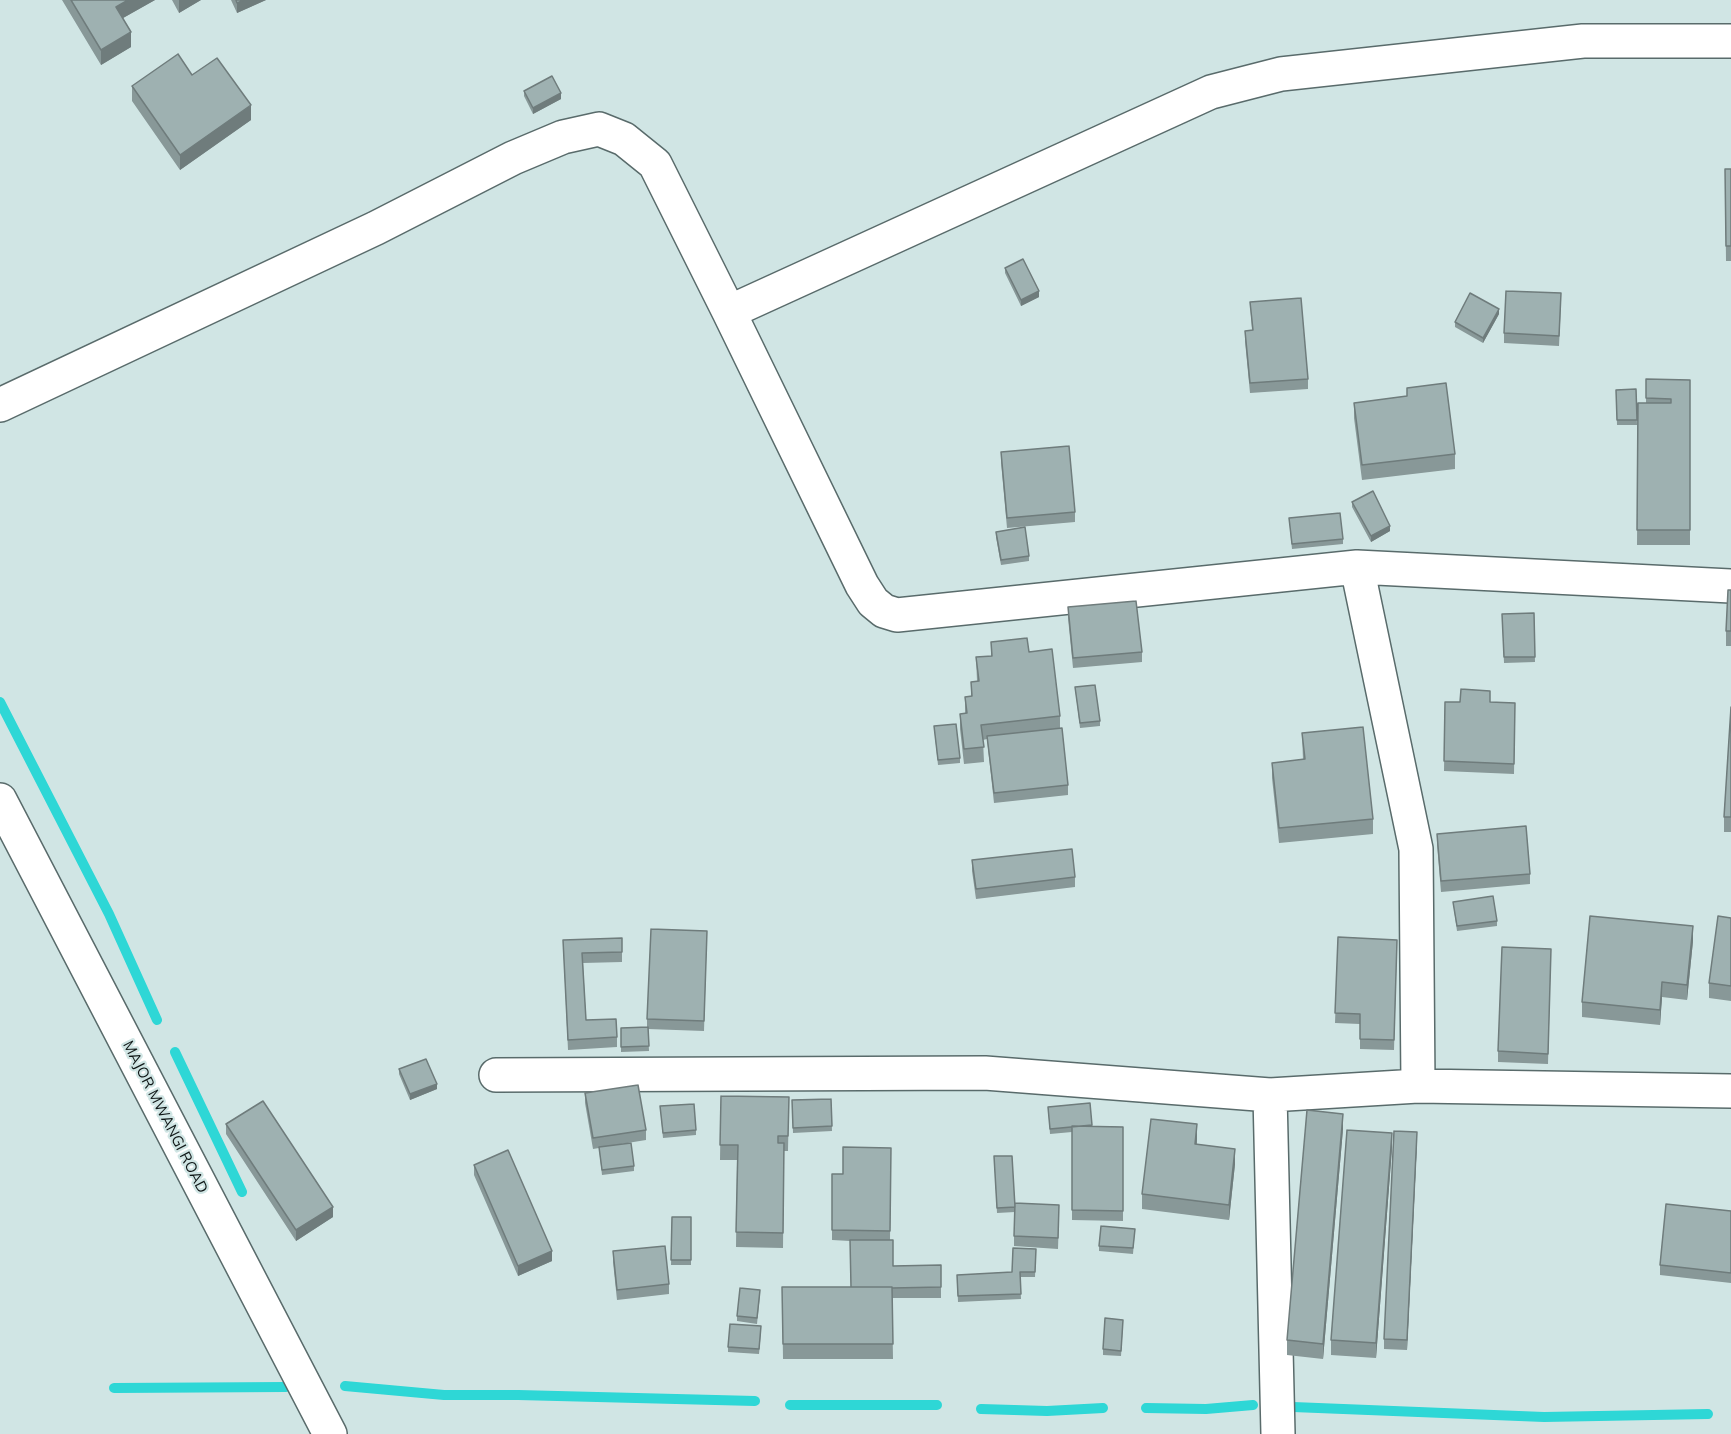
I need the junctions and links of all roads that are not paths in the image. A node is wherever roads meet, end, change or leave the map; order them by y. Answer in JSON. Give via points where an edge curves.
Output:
{"nodes":[{"id":1,"x":1731,"y":42,"type":"edge"},
{"id":2,"x":729,"y":312,"type":"junction"},
{"id":3,"x":0,"y":405,"type":"edge"},
{"id":4,"x":1357,"y":567,"type":"junction"},
{"id":5,"x":1731,"y":586,"type":"edge"},
{"id":6,"x":0,"y":800,"type":"edge"},
{"id":7,"x":496,"y":1075,"type":"dead end"},
{"id":8,"x":1418,"y":1086,"type":"junction"},
{"id":9,"x":1731,"y":1091,"type":"edge"},
{"id":10,"x":1270,"y":1095,"type":"junction"},
{"id":11,"x":330,"y":1434,"type":"edge"},
{"id":12,"x":1278,"y":1434,"type":"edge"}],
"edges":[{"from":1,"to":2,"type":"street","via":[[1583,41],[1281,74],[1211,92]]},
{"from":2,"to":3,"type":"street","via":[[655,164],[624,139],[599,129],[563,137],[513,158],[376,228]]},
{"from":2,"to":4,"type":"street","via":[[862,585],[884,611],[897,615]]},
{"from":4,"to":5,"type":"street"},
{"from":4,"to":8,"type":"street","via":[[1416,849]]},
{"from":6,"to":11,"type":"street","name":"MAJOR MWANGI ROAD"},
{"from":7,"to":10,"type":"street","via":[[985,1073]]},
{"from":8,"to":9,"type":"street"},
{"from":8,"to":10,"type":"street"},
{"from":10,"to":12,"type":"street"}]}
